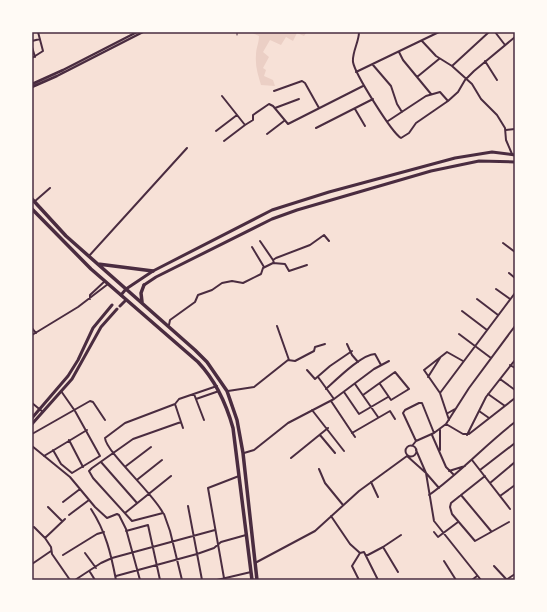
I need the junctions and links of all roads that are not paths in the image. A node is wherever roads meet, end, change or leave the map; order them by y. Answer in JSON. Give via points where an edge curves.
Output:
{"nodes":[{"id":1,"x":38,"y":32,"type":"edge"},
{"id":2,"x":140,"y":32,"type":"edge"},
{"id":3,"x":237,"y":32,"type":"edge"},
{"id":4,"x":359,"y":32,"type":"edge"},
{"id":5,"x":439,"y":32,"type":"edge"},
{"id":6,"x":489,"y":32,"type":"edge"},
{"id":7,"x":495,"y":32,"type":"edge"},
{"id":8,"x":237,"y":35,"type":"dead end"},
{"id":9,"x":515,"y":37,"type":"edge"},
{"id":10,"x":40,"y":39,"type":"junction"},
{"id":11,"x":32,"y":41,"type":"edge"},
{"id":12,"x":422,"y":41,"type":"junction"},
{"id":13,"x":505,"y":45,"type":"junction"},
{"id":14,"x":32,"y":47,"type":"edge"},
{"id":15,"x":399,"y":52,"type":"junction"},
{"id":16,"x":33,"y":57,"type":"edge"},
{"id":17,"x":439,"y":59,"type":"junction"},
{"id":18,"x":485,"y":61,"type":"junction"},
{"id":19,"x":372,"y":65,"type":"junction"},
{"id":20,"x":452,"y":66,"type":"junction"},
{"id":21,"x":357,"y":75,"type":"junction"},
{"id":22,"x":417,"y":77,"type":"junction"},
{"id":23,"x":466,"y":78,"type":"junction"},
{"id":24,"x":498,"y":80,"type":"dead end"},
{"id":25,"x":32,"y":85,"type":"edge"},
{"id":26,"x":363,"y":86,"type":"junction"},
{"id":27,"x":274,"y":91,"type":"dead end"},
{"id":28,"x":431,"y":94,"type":"junction"},
{"id":29,"x":222,"y":96,"type":"dead end"},
{"id":30,"x":299,"y":99,"type":"dead end"},
{"id":31,"x":373,"y":99,"type":"junction"},
{"id":32,"x":448,"y":102,"type":"junction"},
{"id":33,"x":275,"y":108,"type":"junction"},
{"id":34,"x":319,"y":108,"type":"junction"},
{"id":35,"x":355,"y":109,"type":"junction"},
{"id":36,"x":402,"y":112,"type":"junction"},
{"id":37,"x":238,"y":115,"type":"junction"},
{"id":38,"x":284,"y":121,"type":"junction"},
{"id":39,"x":388,"y":121,"type":"junction"},
{"id":40,"x":245,"y":125,"type":"junction"},
{"id":41,"x":365,"y":126,"type":"dead end"},
{"id":42,"x":316,"y":128,"type":"dead end"},
{"id":43,"x":506,"y":130,"type":"junction"},
{"id":44,"x":515,"y":130,"type":"edge"},
{"id":45,"x":216,"y":131,"type":"dead end"},
{"id":46,"x":268,"y":134,"type":"dead end"},
{"id":47,"x":224,"y":141,"type":"dead end"},
{"id":48,"x":187,"y":148,"type":"dead end"},
{"id":49,"x":514,"y":155,"type":"edge"},
{"id":50,"x":515,"y":162,"type":"edge"},
{"id":51,"x":430,"y":164,"type":"junction"},
{"id":52,"x":431,"y":171,"type":"junction"},
{"id":53,"x":50,"y":188,"type":"dead end"},
{"id":54,"x":33,"y":200,"type":"edge"},
{"id":55,"x":32,"y":209,"type":"edge"},
{"id":56,"x":260,"y":240,"type":"dead end"},
{"id":57,"x":329,"y":241,"type":"dead end"},
{"id":58,"x":503,"y":243,"type":"dead end"},
{"id":59,"x":252,"y":247,"type":"dead end"},
{"id":60,"x":515,"y":252,"type":"edge"},
{"id":61,"x":89,"y":256,"type":"junction"},
{"id":62,"x":274,"y":262,"type":"junction"},
{"id":63,"x":97,"y":264,"type":"junction"},
{"id":64,"x":307,"y":265,"type":"dead end"},
{"id":65,"x":264,"y":267,"type":"junction"},
{"id":66,"x":153,"y":271,"type":"junction"},
{"id":67,"x":509,"y":273,"type":"dead end"},
{"id":68,"x":515,"y":278,"type":"edge"},
{"id":69,"x":105,"y":281,"type":"junction"},
{"id":70,"x":108,"y":284,"type":"junction"},
{"id":71,"x":144,"y":285,"type":"joint"},
{"id":72,"x":125,"y":287,"type":"junction"},
{"id":73,"x":496,"y":289,"type":"dead end"},
{"id":74,"x":132,"y":293,"type":"junction"},
{"id":75,"x":515,"y":293,"type":"edge"},
{"id":76,"x":119,"y":294,"type":"junction"},
{"id":77,"x":90,"y":299,"type":"junction"},
{"id":78,"x":477,"y":299,"type":"dead end"},
{"id":79,"x":126,"y":300,"type":"junction"},
{"id":80,"x":510,"y":300,"type":"junction"},
{"id":81,"x":142,"y":302,"type":"junction"},
{"id":82,"x":112,"y":305,"type":"dead end"},
{"id":83,"x":462,"y":311,"type":"dead end"},
{"id":84,"x":498,"y":315,"type":"junction"},
{"id":85,"x":168,"y":326,"type":"junction"},
{"id":86,"x":277,"y":326,"type":"dead end"},
{"id":87,"x":515,"y":326,"type":"edge"},
{"id":88,"x":32,"y":328,"type":"edge"},
{"id":89,"x":487,"y":330,"type":"junction"},
{"id":90,"x":36,"y":334,"type":"junction"},
{"id":91,"x":459,"y":334,"type":"dead end"},
{"id":92,"x":32,"y":336,"type":"edge"},
{"id":93,"x":325,"y":344,"type":"dead end"},
{"id":94,"x":347,"y":344,"type":"dead end"},
{"id":95,"x":475,"y":346,"type":"junction"},
{"id":96,"x":352,"y":351,"type":"junction"},
{"id":97,"x":440,"y":356,"type":"junction"},
{"id":98,"x":491,"y":358,"type":"junction"},
{"id":99,"x":289,"y":360,"type":"junction"},
{"id":100,"x":515,"y":360,"type":"edge"},
{"id":101,"x":389,"y":361,"type":"dead end"},
{"id":102,"x":463,"y":361,"type":"junction"},
{"id":103,"x":358,"y":362,"type":"junction"},
{"id":104,"x":381,"y":365,"type":"junction"},
{"id":105,"x":510,"y":365,"type":"junction"},
{"id":106,"x":515,"y":368,"type":"edge"},
{"id":107,"x":306,"y":370,"type":"dead end"},
{"id":108,"x":68,"y":376,"type":"junction"},
{"id":109,"x":318,"y":377,"type":"junction"},
{"id":110,"x":428,"y":377,"type":"junction"},
{"id":111,"x":72,"y":379,"type":"junction"},
{"id":112,"x":500,"y":379,"type":"junction"},
{"id":113,"x":355,"y":384,"type":"junction"},
{"id":114,"x":380,"y":384,"type":"junction"},
{"id":115,"x":217,"y":386,"type":"junction"},
{"id":116,"x":326,"y":389,"type":"junction"},
{"id":117,"x":219,"y":390,"type":"junction"},
{"id":118,"x":515,"y":390,"type":"edge"},
{"id":119,"x":61,"y":392,"type":"junction"},
{"id":120,"x":227,"y":392,"type":"junction"},
{"id":121,"x":344,"y":392,"type":"junction"},
{"id":122,"x":440,"y":393,"type":"junction"},
{"id":123,"x":194,"y":394,"type":"junction"},
{"id":124,"x":488,"y":394,"type":"junction"},
{"id":125,"x":363,"y":395,"type":"junction"},
{"id":126,"x":388,"y":397,"type":"junction"},
{"id":127,"x":515,"y":398,"type":"edge"},
{"id":128,"x":196,"y":399,"type":"junction"},
{"id":129,"x":334,"y":399,"type":"junction"},
{"id":130,"x":331,"y":401,"type":"junction"},
{"id":131,"x":32,"y":403,"type":"edge"},
{"id":132,"x":174,"y":404,"type":"junction"},
{"id":133,"x":372,"y":406,"type":"junction"},
{"id":134,"x":505,"y":406,"type":"junction"},
{"id":135,"x":456,"y":408,"type":"junction"},
{"id":136,"x":75,"y":410,"type":"junction"},
{"id":137,"x":312,"y":410,"type":"junction"},
{"id":138,"x":41,"y":411,"type":"junction"},
{"id":139,"x":479,"y":411,"type":"junction"},
{"id":140,"x":448,"y":413,"type":"junction"},
{"id":141,"x":378,"y":417,"type":"junction"},
{"id":142,"x":32,"y":418,"type":"edge"},
{"id":143,"x":489,"y":418,"type":"junction"},
{"id":144,"x":395,"y":419,"type":"dead end"},
{"id":145,"x":105,"y":420,"type":"dead end"},
{"id":146,"x":204,"y":420,"type":"dead end"},
{"id":147,"x":449,"y":421,"type":"junction"},
{"id":148,"x":181,"y":422,"type":"junction"},
{"id":149,"x":32,"y":424,"type":"edge"},
{"id":150,"x":446,"y":424,"type":"junction"},
{"id":151,"x":514,"y":424,"type":"edge"},
{"id":152,"x":183,"y":428,"type":"dead end"},
{"id":153,"x":328,"y":428,"type":"junction"},
{"id":154,"x":87,"y":430,"type":"junction"},
{"id":155,"x":440,"y":430,"type":"junction"},
{"id":156,"x":352,"y":433,"type":"junction"},
{"id":157,"x":32,"y":434,"type":"edge"},
{"id":158,"x":433,"y":434,"type":"junction"},
{"id":159,"x":320,"y":435,"type":"junction"},
{"id":160,"x":467,"y":435,"type":"junction"},
{"id":161,"x":355,"y":437,"type":"dead end"},
{"id":162,"x":69,"y":440,"type":"junction"},
{"id":163,"x":416,"y":441,"type":"junction"},
{"id":164,"x":515,"y":443,"type":"edge"},
{"id":165,"x":32,"y":446,"type":"edge"},
{"id":166,"x":412,"y":446,"type":"junction"},
{"id":167,"x":152,"y":447,"type":"dead end"},
{"id":168,"x":53,"y":450,"type":"junction"},
{"id":169,"x":416,"y":450,"type":"junction"},
{"id":170,"x":344,"y":451,"type":"dead end"},
{"id":171,"x":440,"y":451,"type":"junction"},
{"id":172,"x":114,"y":453,"type":"junction"},
{"id":173,"x":243,"y":453,"type":"junction"},
{"id":174,"x":335,"y":453,"type":"dead end"},
{"id":175,"x":44,"y":456,"type":"junction"},
{"id":176,"x":407,"y":456,"type":"junction"},
{"id":177,"x":291,"y":458,"type":"dead end"},
{"id":178,"x":162,"y":460,"type":"dead end"},
{"id":179,"x":472,"y":460,"type":"junction"},
{"id":180,"x":101,"y":462,"type":"junction"},
{"id":181,"x":515,"y":462,"type":"edge"},
{"id":182,"x":126,"y":466,"type":"junction"},
{"id":183,"x":466,"y":466,"type":"junction"},
{"id":184,"x":83,"y":467,"type":"junction"},
{"id":185,"x":319,"y":469,"type":"dead end"},
{"id":186,"x":480,"y":470,"type":"junction"},
{"id":187,"x":449,"y":471,"type":"junction"},
{"id":188,"x":426,"y":473,"type":"junction"},
{"id":189,"x":454,"y":475,"type":"junction"},
{"id":190,"x":171,"y":476,"type":"dead end"},
{"id":191,"x":239,"y":476,"type":"junction"},
{"id":192,"x":485,"y":476,"type":"junction"},
{"id":193,"x":138,"y":479,"type":"junction"},
{"id":194,"x":371,"y":482,"type":"junction"},
{"id":195,"x":490,"y":483,"type":"junction"},
{"id":196,"x":515,"y":485,"type":"edge"},
{"id":197,"x":80,"y":488,"type":"junction"},
{"id":198,"x":438,"y":488,"type":"junction"},
{"id":199,"x":149,"y":493,"type":"junction"},
{"id":200,"x":429,"y":495,"type":"junction"},
{"id":201,"x":461,"y":495,"type":"junction"},
{"id":202,"x":500,"y":496,"type":"junction"},
{"id":203,"x":378,"y":497,"type":"dead end"},
{"id":204,"x":89,"y":500,"type":"junction"},
{"id":205,"x":63,"y":502,"type":"dead end"},
{"id":206,"x":137,"y":503,"type":"junction"},
{"id":207,"x":343,"y":505,"type":"junction"},
{"id":208,"x":188,"y":506,"type":"dead end"},
{"id":209,"x":48,"y":507,"type":"dead end"},
{"id":210,"x":91,"y":509,"type":"dead end"},
{"id":211,"x":510,"y":509,"type":"dead end"},
{"id":212,"x":125,"y":513,"type":"junction"},
{"id":213,"x":164,"y":514,"type":"dead end"},
{"id":214,"x":69,"y":515,"type":"dead end"},
{"id":215,"x":331,"y":516,"type":"junction"},
{"id":216,"x":458,"y":522,"type":"junction"},
{"id":217,"x":509,"y":522,"type":"dead end"},
{"id":218,"x":248,"y":524,"type":"junction"},
{"id":219,"x":34,"y":527,"type":"dead end"},
{"id":220,"x":215,"y":530,"type":"junction"},
{"id":221,"x":126,"y":531,"type":"junction"},
{"id":222,"x":491,"y":531,"type":"junction"},
{"id":223,"x":104,"y":532,"type":"junction"},
{"id":224,"x":434,"y":532,"type":"dead end"},
{"id":225,"x":443,"y":534,"type":"junction"},
{"id":226,"x":247,"y":535,"type":"junction"},
{"id":227,"x":401,"y":535,"type":"dead end"},
{"id":228,"x":194,"y":536,"type":"junction"},
{"id":229,"x":45,"y":538,"type":"junction"},
{"id":230,"x":172,"y":540,"type":"junction"},
{"id":231,"x":218,"y":545,"type":"junction"},
{"id":232,"x":152,"y":546,"type":"junction"},
{"id":233,"x":383,"y":547,"type":"junction"},
{"id":234,"x":51,"y":551,"type":"junction"},
{"id":235,"x":133,"y":552,"type":"junction"},
{"id":236,"x":85,"y":553,"type":"dead end"},
{"id":237,"x":360,"y":553,"type":"junction"},
{"id":238,"x":197,"y":554,"type":"junction"},
{"id":239,"x":63,"y":555,"type":"dead end"},
{"id":240,"x":366,"y":556,"type":"junction"},
{"id":241,"x":112,"y":558,"type":"junction"},
{"id":242,"x":177,"y":559,"type":"junction"},
{"id":243,"x":444,"y":561,"type":"dead end"},
{"id":244,"x":255,"y":563,"type":"junction"},
{"id":245,"x":32,"y":564,"type":"edge"},
{"id":246,"x":157,"y":565,"type":"junction"},
{"id":247,"x":494,"y":566,"type":"dead end"},
{"id":248,"x":96,"y":568,"type":"junction"},
{"id":249,"x":137,"y":570,"type":"junction"},
{"id":250,"x":90,"y":572,"type":"junction"},
{"id":251,"x":251,"y":572,"type":"junction"},
{"id":252,"x":398,"y":572,"type":"dead end"},
{"id":253,"x":515,"y":574,"type":"edge"},
{"id":254,"x":116,"y":576,"type":"junction"},
{"id":255,"x":477,"y":576,"type":"junction"},
{"id":256,"x":224,"y":578,"type":"junction"},
{"id":257,"x":70,"y":580,"type":"edge"},
{"id":258,"x":75,"y":580,"type":"edge"},
{"id":259,"x":95,"y":580,"type":"edge"},
{"id":260,"x":116,"y":580,"type":"edge"},
{"id":261,"x":140,"y":580,"type":"edge"},
{"id":262,"x":160,"y":580,"type":"edge"},
{"id":263,"x":182,"y":580,"type":"edge"},
{"id":264,"x":202,"y":580,"type":"edge"},
{"id":265,"x":218,"y":580,"type":"edge"},
{"id":266,"x":252,"y":580,"type":"edge"},
{"id":267,"x":257,"y":580,"type":"edge"},
{"id":268,"x":359,"y":580,"type":"edge"},
{"id":269,"x":378,"y":580,"type":"edge"},
{"id":270,"x":456,"y":580,"type":"edge"},
{"id":271,"x":472,"y":580,"type":"edge"},
{"id":272,"x":481,"y":580,"type":"edge"},
{"id":273,"x":506,"y":580,"type":"edge"}],
"edges":[{"from":1,"to":10,"type":"street"},
{"from":2,"to":25,"type":"street"},
{"from":3,"to":8,"type":"lane"},
{"from":4,"to":21,"type":"street","via":[[353,58]]},
{"from":5,"to":12,"type":"street"},
{"from":6,"to":20,"type":"street"},
{"from":7,"to":13,"type":"street"},
{"from":9,"to":13,"type":"street"},
{"from":10,"to":11,"type":"street"},
{"from":10,"to":16,"type":"street","via":[[43,51]]},
{"from":12,"to":15,"type":"street"},
{"from":12,"to":17,"type":"street"},
{"from":13,"to":18,"type":"street"},
{"from":14,"to":16,"type":"street"},
{"from":15,"to":19,"type":"street"},
{"from":15,"to":22,"type":"street"},
{"from":17,"to":20,"type":"street"},
{"from":17,"to":22,"type":"street"},
{"from":18,"to":23,"type":"street"},
{"from":18,"to":24,"type":"street"},
{"from":19,"to":21,"type":"street"},
{"from":19,"to":36,"type":"street","via":[[391,86]]},
{"from":20,"to":23,"type":"street"},
{"from":21,"to":26,"type":"street"},
{"from":22,"to":28,"type":"street"},
{"from":23,"to":32,"type":"street"},
{"from":23,"to":43,"type":"street","via":[[497,115]]},
{"from":26,"to":31,"type":"street"},
{"from":26,"to":34,"type":"street"},
{"from":27,"to":34,"type":"street","via":[[302,81]]},
{"from":28,"to":32,"type":"street","via":[[440,92]]},
{"from":28,"to":36,"type":"street"},
{"from":29,"to":37,"type":"street"},
{"from":30,"to":33,"type":"street"},
{"from":31,"to":35,"type":"street"},
{"from":31,"to":39,"type":"street"},
{"from":32,"to":39,"type":"street","via":[[416,123],[401,138]]},
{"from":33,"to":38,"type":"street"},
{"from":33,"to":40,"type":"street","via":[[267,104],[253,115],[253,121]]},
{"from":34,"to":38,"type":"street","via":[[287,124]]},
{"from":35,"to":41,"type":"street"},
{"from":35,"to":42,"type":"street"},
{"from":36,"to":39,"type":"street"},
{"from":37,"to":40,"type":"street"},
{"from":37,"to":45,"type":"street"},
{"from":38,"to":46,"type":"street"},
{"from":40,"to":47,"type":"street"},
{"from":43,"to":44,"type":"street"},
{"from":43,"to":49,"type":"street","via":[[506,140]]},
{"from":48,"to":61,"type":"street"},
{"from":49,"to":51,"type":"main road","via":[[492,152]]},
{"from":50,"to":52,"type":"main road","via":[[479,161]]},
{"from":51,"to":52,"type":"main road"},
{"from":51,"to":66,"type":"main road","via":[[272,210]]},
{"from":52,"to":71,"type":"main road","via":[[272,219]]},
{"from":53,"to":54,"type":"street"},
{"from":54,"to":61,"type":"highway","via":[[66,236]]},
{"from":55,"to":69,"type":"highway"},
{"from":56,"to":62,"type":"street"},
{"from":57,"to":62,"type":"street","via":[[324,235]]},
{"from":58,"to":60,"type":"street"},
{"from":59,"to":65,"type":"street"},
{"from":61,"to":63,"type":"highway"},
{"from":62,"to":64,"type":"street","via":[[285,264],[289,271]]},
{"from":62,"to":65,"type":"street"},
{"from":63,"to":66,"type":"highway"},
{"from":63,"to":72,"type":"highway"},
{"from":65,"to":85,"type":"street","via":[[261,274],[244,282],[227,282],[199,295],[195,302],[170,320]]},
{"from":66,"to":72,"type":"main road"},
{"from":67,"to":68,"type":"street"},
{"from":69,"to":70,"type":"highway"},
{"from":69,"to":77,"type":"street","via":[[90,295]]},
{"from":70,"to":76,"type":"highway"},
{"from":70,"to":77,"type":"street"},
{"from":71,"to":81,"type":"highway","via":[[141,293]]},
{"from":72,"to":74,"type":"highway"},
{"from":72,"to":76,"type":"highway"},
{"from":73,"to":80,"type":"street"},
{"from":74,"to":79,"type":"highway"},
{"from":74,"to":81,"type":"highway"},
{"from":75,"to":80,"type":"street"},
{"from":76,"to":79,"type":"highway"},
{"from":77,"to":90,"type":"street"},
{"from":78,"to":84,"type":"street"},
{"from":79,"to":111,"type":"main road","via":[[101,327]]},
{"from":79,"to":115,"type":"highway","via":[[198,362]]},
{"from":80,"to":84,"type":"street"},
{"from":81,"to":85,"type":"highway"},
{"from":82,"to":108,"type":"main road","via":[[93,328]]},
{"from":83,"to":89,"type":"street"},
{"from":84,"to":89,"type":"street"},
{"from":85,"to":120,"type":"highway","via":[[207,362]]},
{"from":86,"to":99,"type":"street"},
{"from":87,"to":98,"type":"street"},
{"from":88,"to":90,"type":"street"},
{"from":89,"to":95,"type":"street"},
{"from":90,"to":92,"type":"street"},
{"from":91,"to":95,"type":"street"},
{"from":93,"to":99,"type":"street","via":[[315,347],[314,351],[295,361]]},
{"from":94,"to":96,"type":"street"},
{"from":95,"to":98,"type":"street"},
{"from":95,"to":102,"type":"street"},
{"from":96,"to":103,"type":"street"},
{"from":96,"to":109,"type":"street"},
{"from":97,"to":102,"type":"street","via":[[449,352]]},
{"from":97,"to":110,"type":"street"},
{"from":97,"to":110,"type":"street","via":[[425,369]]},
{"from":98,"to":135,"type":"street"},
{"from":99,"to":120,"type":"street","via":[[254,387]]},
{"from":100,"to":105,"type":"street"},
{"from":101,"to":104,"type":"street"},
{"from":102,"to":122,"type":"street"},
{"from":103,"to":104,"type":"street","via":[[373,354]]},
{"from":103,"to":116,"type":"street"},
{"from":104,"to":113,"type":"street"},
{"from":105,"to":106,"type":"street"},
{"from":105,"to":112,"type":"street"},
{"from":107,"to":109,"type":"street","via":[[313,378]]},
{"from":108,"to":111,"type":"main road"},
{"from":108,"to":138,"type":"main road"},
{"from":109,"to":116,"type":"street"},
{"from":110,"to":122,"type":"street"},
{"from":111,"to":119,"type":"main road"},
{"from":112,"to":118,"type":"street"},
{"from":112,"to":124,"type":"street"},
{"from":113,"to":121,"type":"street"},
{"from":113,"to":125,"type":"street"},
{"from":114,"to":125,"type":"street"},
{"from":114,"to":126,"type":"street"},
{"from":114,"to":126,"type":"street","via":[[395,372],[409,389],[393,400]]},
{"from":115,"to":117,"type":"highway"},
{"from":115,"to":123,"type":"street"},
{"from":116,"to":129,"type":"street"},
{"from":117,"to":128,"type":"street"},
{"from":117,"to":191,"type":"highway","via":[[233,428]]},
{"from":119,"to":136,"type":"street"},
{"from":119,"to":138,"type":"main road"},
{"from":120,"to":173,"type":"highway","via":[[237,420]]},
{"from":121,"to":129,"type":"street"},
{"from":121,"to":133,"type":"street","via":[[359,414]]},
{"from":122,"to":140,"type":"street"},
{"from":123,"to":128,"type":"street"},
{"from":123,"to":132,"type":"street","via":[[179,399]]},
{"from":124,"to":134,"type":"street"},
{"from":124,"to":139,"type":"street"},
{"from":125,"to":133,"type":"street"},
{"from":126,"to":133,"type":"street"},
{"from":127,"to":134,"type":"street"},
{"from":128,"to":146,"type":"street"},
{"from":129,"to":130,"type":"street"},
{"from":130,"to":137,"type":"street"},
{"from":130,"to":156,"type":"street"},
{"from":131,"to":138,"type":"street"},
{"from":132,"to":148,"type":"street"},
{"from":132,"to":172,"type":"street","via":[[125,423],[112,432],[104,439]]},
{"from":133,"to":141,"type":"street"},
{"from":134,"to":143,"type":"street"},
{"from":135,"to":140,"type":"street"},
{"from":135,"to":147,"type":"street"},
{"from":136,"to":145,"type":"street","via":[[91,401]]},
{"from":136,"to":154,"type":"street"},
{"from":136,"to":157,"type":"street"},
{"from":137,"to":153,"type":"street"},
{"from":137,"to":173,"type":"street","via":[[288,423],[254,450]]},
{"from":138,"to":142,"type":"main road"},
{"from":138,"to":149,"type":"main road"},
{"from":139,"to":143,"type":"street"},
{"from":139,"to":160,"type":"street"},
{"from":140,"to":147,"type":"street"},
{"from":141,"to":144,"type":"street","via":[[390,411]]},
{"from":141,"to":156,"type":"street"},
{"from":143,"to":160,"type":"street"},
{"from":147,"to":150,"type":"street"},
{"from":148,"to":152,"type":"street"},
{"from":148,"to":172,"type":"street","via":[[133,439]]},
{"from":150,"to":155,"type":"street"},
{"from":150,"to":160,"type":"street"},
{"from":151,"to":179,"type":"street"},
{"from":153,"to":159,"type":"street"},
{"from":153,"to":170,"type":"street"},
{"from":154,"to":162,"type":"street"},
{"from":154,"to":184,"type":"street","via":[[100,456]]},
{"from":155,"to":158,"type":"street"},
{"from":155,"to":171,"type":"street"},
{"from":156,"to":161,"type":"street"},
{"from":158,"to":163,"type":"street"},
{"from":158,"to":163,"type":"street","via":[[424,407],[419,403],[405,410],[404,415]]},
{"from":158,"to":171,"type":"street"},
{"from":159,"to":174,"type":"street"},
{"from":159,"to":177,"type":"street"},
{"from":162,"to":168,"type":"street"},
{"from":162,"to":184,"type":"street"},
{"from":163,"to":166,"type":"street"},
{"from":164,"to":186,"type":"street"},
{"from":165,"to":175,"type":"street"},
{"from":166,"to":169,"type":"street"},
{"from":166,"to":176,"type":"street","via":[[406,449]]},
{"from":167,"to":182,"type":"street"},
{"from":168,"to":175,"type":"street"},
{"from":168,"to":184,"type":"street","via":[[61,464],[72,474]]},
{"from":169,"to":176,"type":"street","via":[[414,456]]},
{"from":169,"to":188,"type":"street"},
{"from":171,"to":187,"type":"street"},
{"from":172,"to":180,"type":"street"},
{"from":172,"to":182,"type":"street"},
{"from":173,"to":218,"type":"highway"},
{"from":175,"to":197,"type":"street"},
{"from":176,"to":188,"type":"street"},
{"from":176,"to":194,"type":"street"},
{"from":178,"to":193,"type":"street"},
{"from":179,"to":183,"type":"street"},
{"from":179,"to":186,"type":"street"},
{"from":180,"to":206,"type":"street"},
{"from":180,"to":212,"type":"street","via":[[89,472]]},
{"from":181,"to":195,"type":"street"},
{"from":182,"to":193,"type":"street"},
{"from":183,"to":187,"type":"street"},
{"from":183,"to":189,"type":"street"},
{"from":185,"to":207,"type":"street","via":[[325,483]]},
{"from":186,"to":192,"type":"street"},
{"from":187,"to":189,"type":"street"},
{"from":188,"to":198,"type":"street"},
{"from":188,"to":200,"type":"street"},
{"from":189,"to":198,"type":"street"},
{"from":190,"to":199,"type":"street"},
{"from":191,"to":218,"type":"highway"},
{"from":191,"to":220,"type":"street","via":[[208,488]]},
{"from":192,"to":195,"type":"street"},
{"from":192,"to":201,"type":"street"},
{"from":193,"to":199,"type":"street"},
{"from":194,"to":203,"type":"street"},
{"from":194,"to":207,"type":"street"},
{"from":195,"to":202,"type":"street"},
{"from":196,"to":202,"type":"street"},
{"from":197,"to":204,"type":"street"},
{"from":197,"to":205,"type":"street"},
{"from":198,"to":200,"type":"street"},
{"from":199,"to":206,"type":"street"},
{"from":199,"to":212,"type":"street","via":[[163,513],[134,522]]},
{"from":200,"to":225,"type":"street","via":[[434,521]]},
{"from":201,"to":216,"type":"street","via":[[450,506]]},
{"from":201,"to":222,"type":"street"},
{"from":202,"to":211,"type":"street"},
{"from":204,"to":214,"type":"street"},
{"from":204,"to":221,"type":"street","via":[[108,519],[119,515]]},
{"from":206,"to":212,"type":"street"},
{"from":207,"to":215,"type":"street"},
{"from":208,"to":228,"type":"street"},
{"from":209,"to":229,"type":"street","via":[[64,520]]},
{"from":210,"to":223,"type":"street"},
{"from":213,"to":230,"type":"street"},
{"from":215,"to":237,"type":"street","via":[[350,544]]},
{"from":215,"to":244,"type":"street","via":[[315,531]]},
{"from":216,"to":222,"type":"street","via":[[475,541]]},
{"from":216,"to":225,"type":"street"},
{"from":217,"to":222,"type":"street"},
{"from":218,"to":226,"type":"highway"},
{"from":218,"to":244,"type":"highway"},
{"from":219,"to":229,"type":"street"},
{"from":220,"to":228,"type":"street"},
{"from":220,"to":231,"type":"street"},
{"from":221,"to":232,"type":"street","via":[[148,525]]},
{"from":221,"to":235,"type":"street"},
{"from":223,"to":239,"type":"street"},
{"from":223,"to":241,"type":"street"},
{"from":224,"to":225,"type":"street","via":[[438,537]]},
{"from":225,"to":255,"type":"street"},
{"from":226,"to":231,"type":"street"},
{"from":226,"to":251,"type":"highway"},
{"from":227,"to":233,"type":"street"},
{"from":228,"to":230,"type":"street"},
{"from":228,"to":238,"type":"street"},
{"from":229,"to":234,"type":"street"},
{"from":230,"to":232,"type":"street"},
{"from":230,"to":242,"type":"street"},
{"from":231,"to":238,"type":"street"},
{"from":231,"to":256,"type":"street"},
{"from":232,"to":235,"type":"street"},
{"from":232,"to":246,"type":"street"},
{"from":233,"to":240,"type":"street"},
{"from":233,"to":252,"type":"street"},
{"from":234,"to":245,"type":"street"},
{"from":234,"to":257,"type":"street"},
{"from":235,"to":241,"type":"street"},
{"from":235,"to":249,"type":"street"},
{"from":236,"to":248,"type":"street"},
{"from":237,"to":240,"type":"street","via":[[363,552]]},
{"from":237,"to":268,"type":"street","via":[[352,565]]},
{"from":238,"to":242,"type":"street"},
{"from":238,"to":264,"type":"street"},
{"from":240,"to":269,"type":"street"},
{"from":241,"to":248,"type":"street"},
{"from":241,"to":254,"type":"street"},
{"from":242,"to":246,"type":"street"},
{"from":242,"to":263,"type":"street"},
{"from":243,"to":270,"type":"street"},
{"from":244,"to":267,"type":"highway"},
{"from":246,"to":249,"type":"street"},
{"from":246,"to":262,"type":"street"},
{"from":247,"to":273,"type":"street"},
{"from":248,"to":250,"type":"street"},
{"from":249,"to":254,"type":"street"},
{"from":249,"to":261,"type":"street"},
{"from":250,"to":258,"type":"street"},
{"from":250,"to":259,"type":"street"},
{"from":251,"to":256,"type":"street"},
{"from":251,"to":266,"type":"highway"},
{"from":253,"to":273,"type":"street"},
{"from":254,"to":260,"type":"street"},
{"from":255,"to":271,"type":"street"},
{"from":255,"to":272,"type":"street"},
{"from":256,"to":265,"type":"street"}]}
